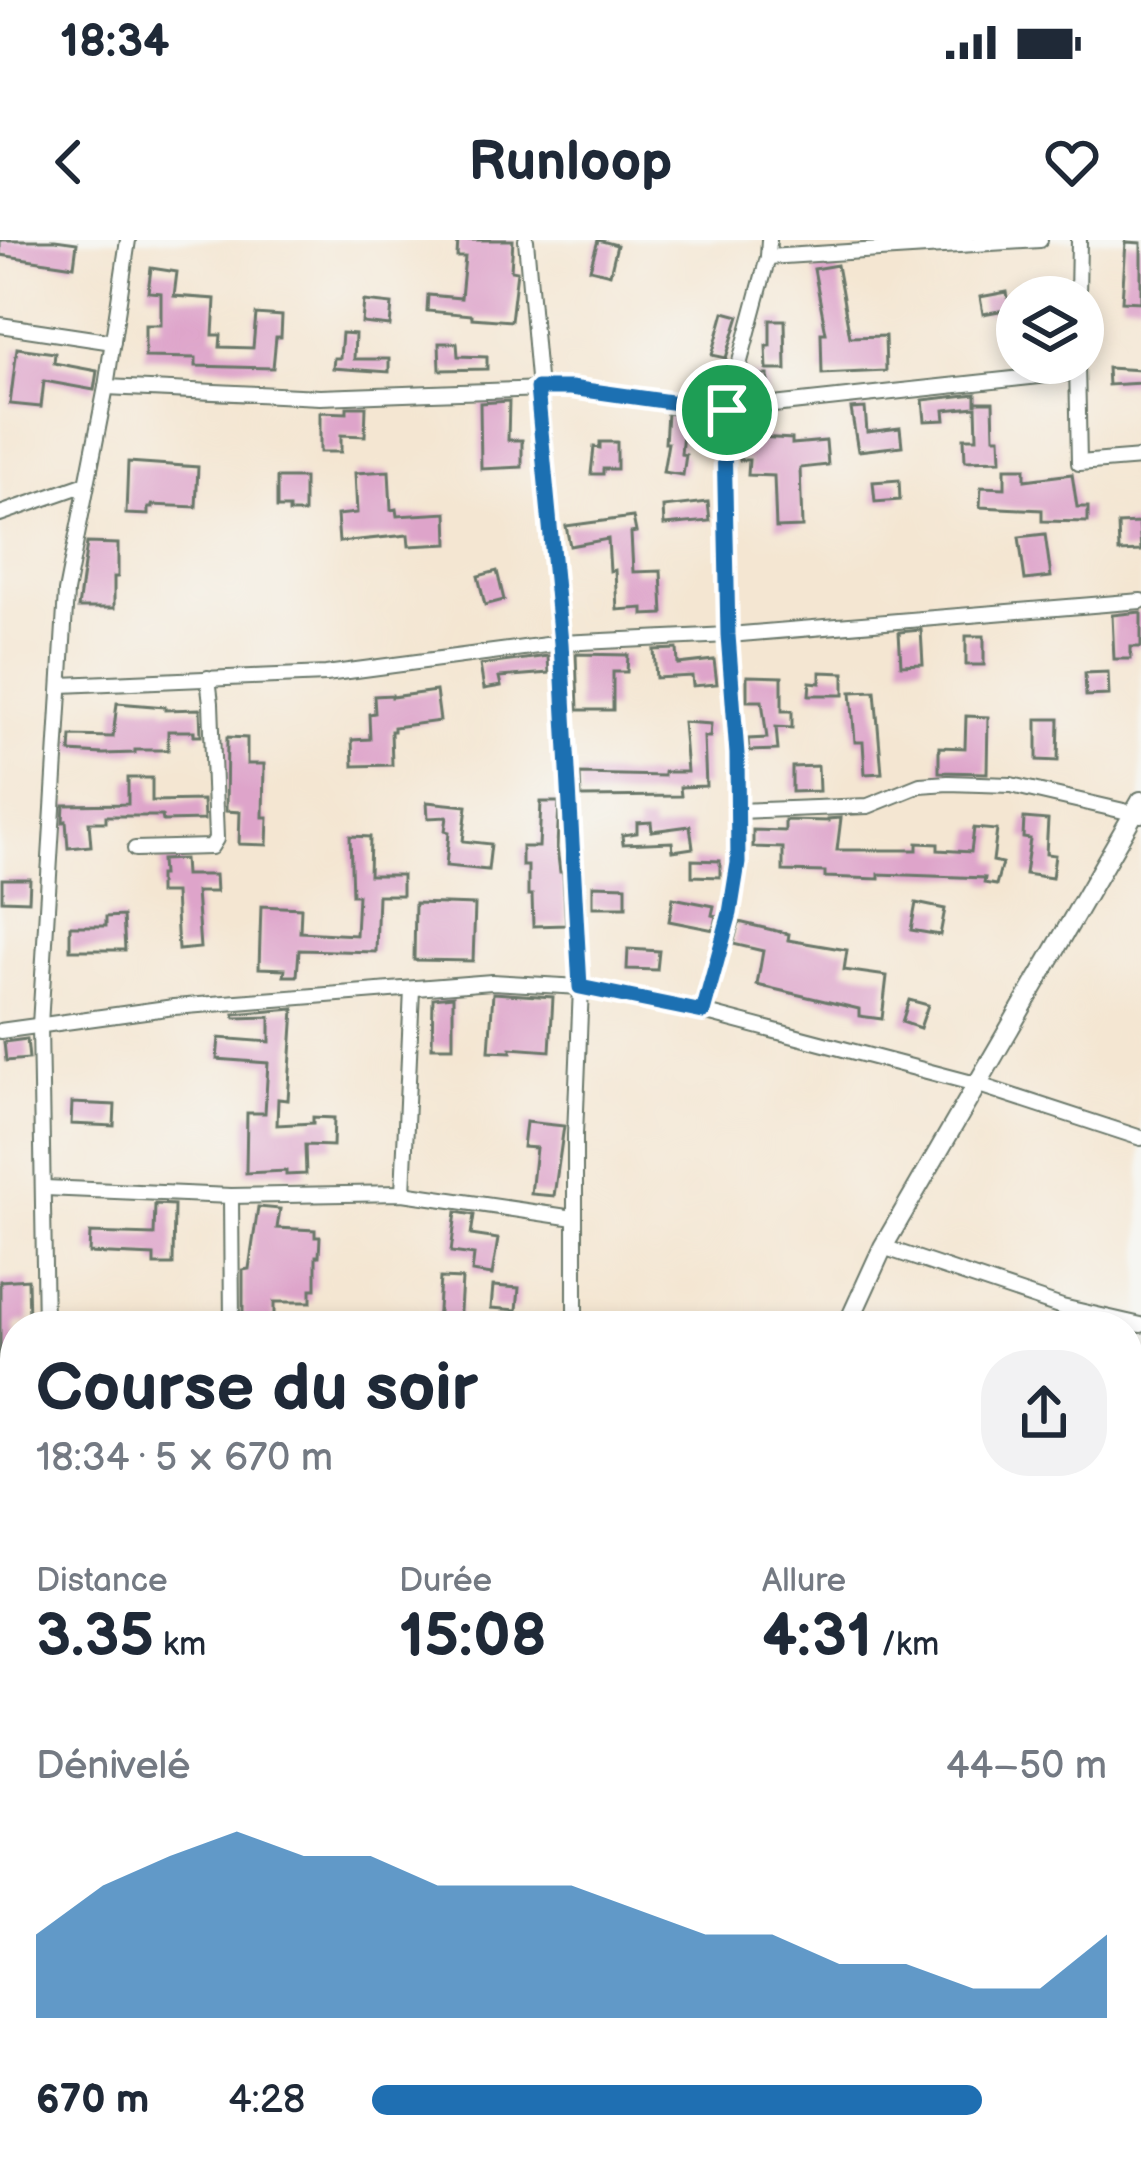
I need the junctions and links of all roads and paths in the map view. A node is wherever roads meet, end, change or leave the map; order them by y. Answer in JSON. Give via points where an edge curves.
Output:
{"nodes":[{"id":1,"x":128,"y":240,"type":"edge"},
{"id":2,"x":526,"y":240,"type":"edge"},
{"id":3,"x":1040,"y":240,"type":"edge"},
{"id":4,"x":1079,"y":240,"type":"edge"},
{"id":5,"x":768,"y":248,"type":"edge"},
{"id":6,"x":1078,"y":276,"type":"edge"},
{"id":7,"x":0,"y":326,"type":"edge"},
{"id":8,"x":113,"y":342,"type":"junction"},
{"id":9,"x":996,"y":377,"type":"edge"},
{"id":10,"x":1077,"y":384,"type":"edge"},
{"id":11,"x":106,"y":387,"type":"junction"},
{"id":12,"x":537,"y":388,"type":"junction"},
{"id":13,"x":727,"y":410,"type":"junction"},
{"id":14,"x":1141,"y":458,"type":"edge"},
{"id":15,"x":86,"y":484,"type":"junction"},
{"id":16,"x":0,"y":514,"type":"edge"},
{"id":17,"x":1141,"y":602,"type":"edge"},
{"id":18,"x":728,"y":635,"type":"junction"},
{"id":19,"x":561,"y":643,"type":"junction"},
{"id":20,"x":208,"y":678,"type":"junction"},
{"id":21,"x":61,"y":685,"type":"junction"},
{"id":22,"x":1138,"y":810,"type":"edge"},
{"id":23,"x":738,"y":812,"type":"junction"},
{"id":24,"x":135,"y":849,"type":"dead end"},
{"id":25,"x":580,"y":987,"type":"junction"},
{"id":26,"x":412,"y":988,"type":"junction"},
{"id":27,"x":703,"y":1012,"type":"junction"},
{"id":28,"x":40,"y":1024,"type":"junction"},
{"id":29,"x":0,"y":1031,"type":"edge"},
{"id":30,"x":976,"y":1084,"type":"junction"},
{"id":31,"x":1141,"y":1138,"type":"edge"},
{"id":32,"x":45,"y":1187,"type":"junction"},
{"id":33,"x":403,"y":1193,"type":"junction"},
{"id":34,"x":231,"y":1196,"type":"junction"},
{"id":35,"x":574,"y":1218,"type":"junction"},
{"id":36,"x":883,"y":1247,"type":"junction"},
{"id":37,"x":1062,"y":1307,"type":"junction"},
{"id":38,"x":45,"y":1311,"type":"edge"},
{"id":39,"x":232,"y":1311,"type":"edge"},
{"id":40,"x":574,"y":1311,"type":"edge"},
{"id":41,"x":854,"y":1311,"type":"edge"},
{"id":42,"x":1061,"y":1311,"type":"edge"},
{"id":43,"x":1080,"y":1311,"type":"edge"}],
"edges":[{"from":1,"to":8,"type":"street"},
{"from":2,"to":12,"type":"street"},
{"from":3,"to":5,"type":"street"},
{"from":4,"to":6,"type":"street"},
{"from":5,"to":13,"type":"street"},
{"from":7,"to":8,"type":"street"},
{"from":8,"to":11,"type":"street"},
{"from":9,"to":13,"type":"street"},
{"from":10,"to":14,"type":"street","via":[[1079,463]]},
{"from":11,"to":12,"type":"street","via":[[320,397]]},
{"from":11,"to":15,"type":"street"},
{"from":12,"to":13,"type":"street"},
{"from":12,"to":19,"type":"street"},
{"from":13,"to":18,"type":"street"},
{"from":15,"to":16,"type":"street"},
{"from":15,"to":21,"type":"street","via":[[66,592]]},
{"from":17,"to":18,"type":"street"},
{"from":18,"to":19,"type":"street"},
{"from":18,"to":23,"type":"street"},
{"from":19,"to":20,"type":"street","via":[[326,674]]},
{"from":19,"to":25,"type":"street"},
{"from":20,"to":21,"type":"street"},
{"from":20,"to":24,"type":"street","via":[[215,839],[211,847]]},
{"from":21,"to":28,"type":"street"},
{"from":22,"to":23,"type":"street","via":[[1011,785],[948,783],[868,806]]},
{"from":22,"to":30,"type":"street"},
{"from":23,"to":27,"type":"street","via":[[736,880]]},
{"from":25,"to":26,"type":"street"},
{"from":25,"to":27,"type":"street"},
{"from":25,"to":35,"type":"street"},
{"from":26,"to":28,"type":"street"},
{"from":26,"to":33,"type":"street"},
{"from":27,"to":30,"type":"street"},
{"from":28,"to":29,"type":"street"},
{"from":28,"to":32,"type":"street"},
{"from":30,"to":31,"type":"street"},
{"from":30,"to":36,"type":"street"},
{"from":32,"to":34,"type":"street"},
{"from":32,"to":38,"type":"street"},
{"from":33,"to":34,"type":"street"},
{"from":33,"to":35,"type":"street"},
{"from":34,"to":39,"type":"street"},
{"from":35,"to":40,"type":"street"},
{"from":36,"to":37,"type":"street"},
{"from":36,"to":41,"type":"street"},
{"from":37,"to":42,"type":"street"},
{"from":37,"to":43,"type":"street"}]}
